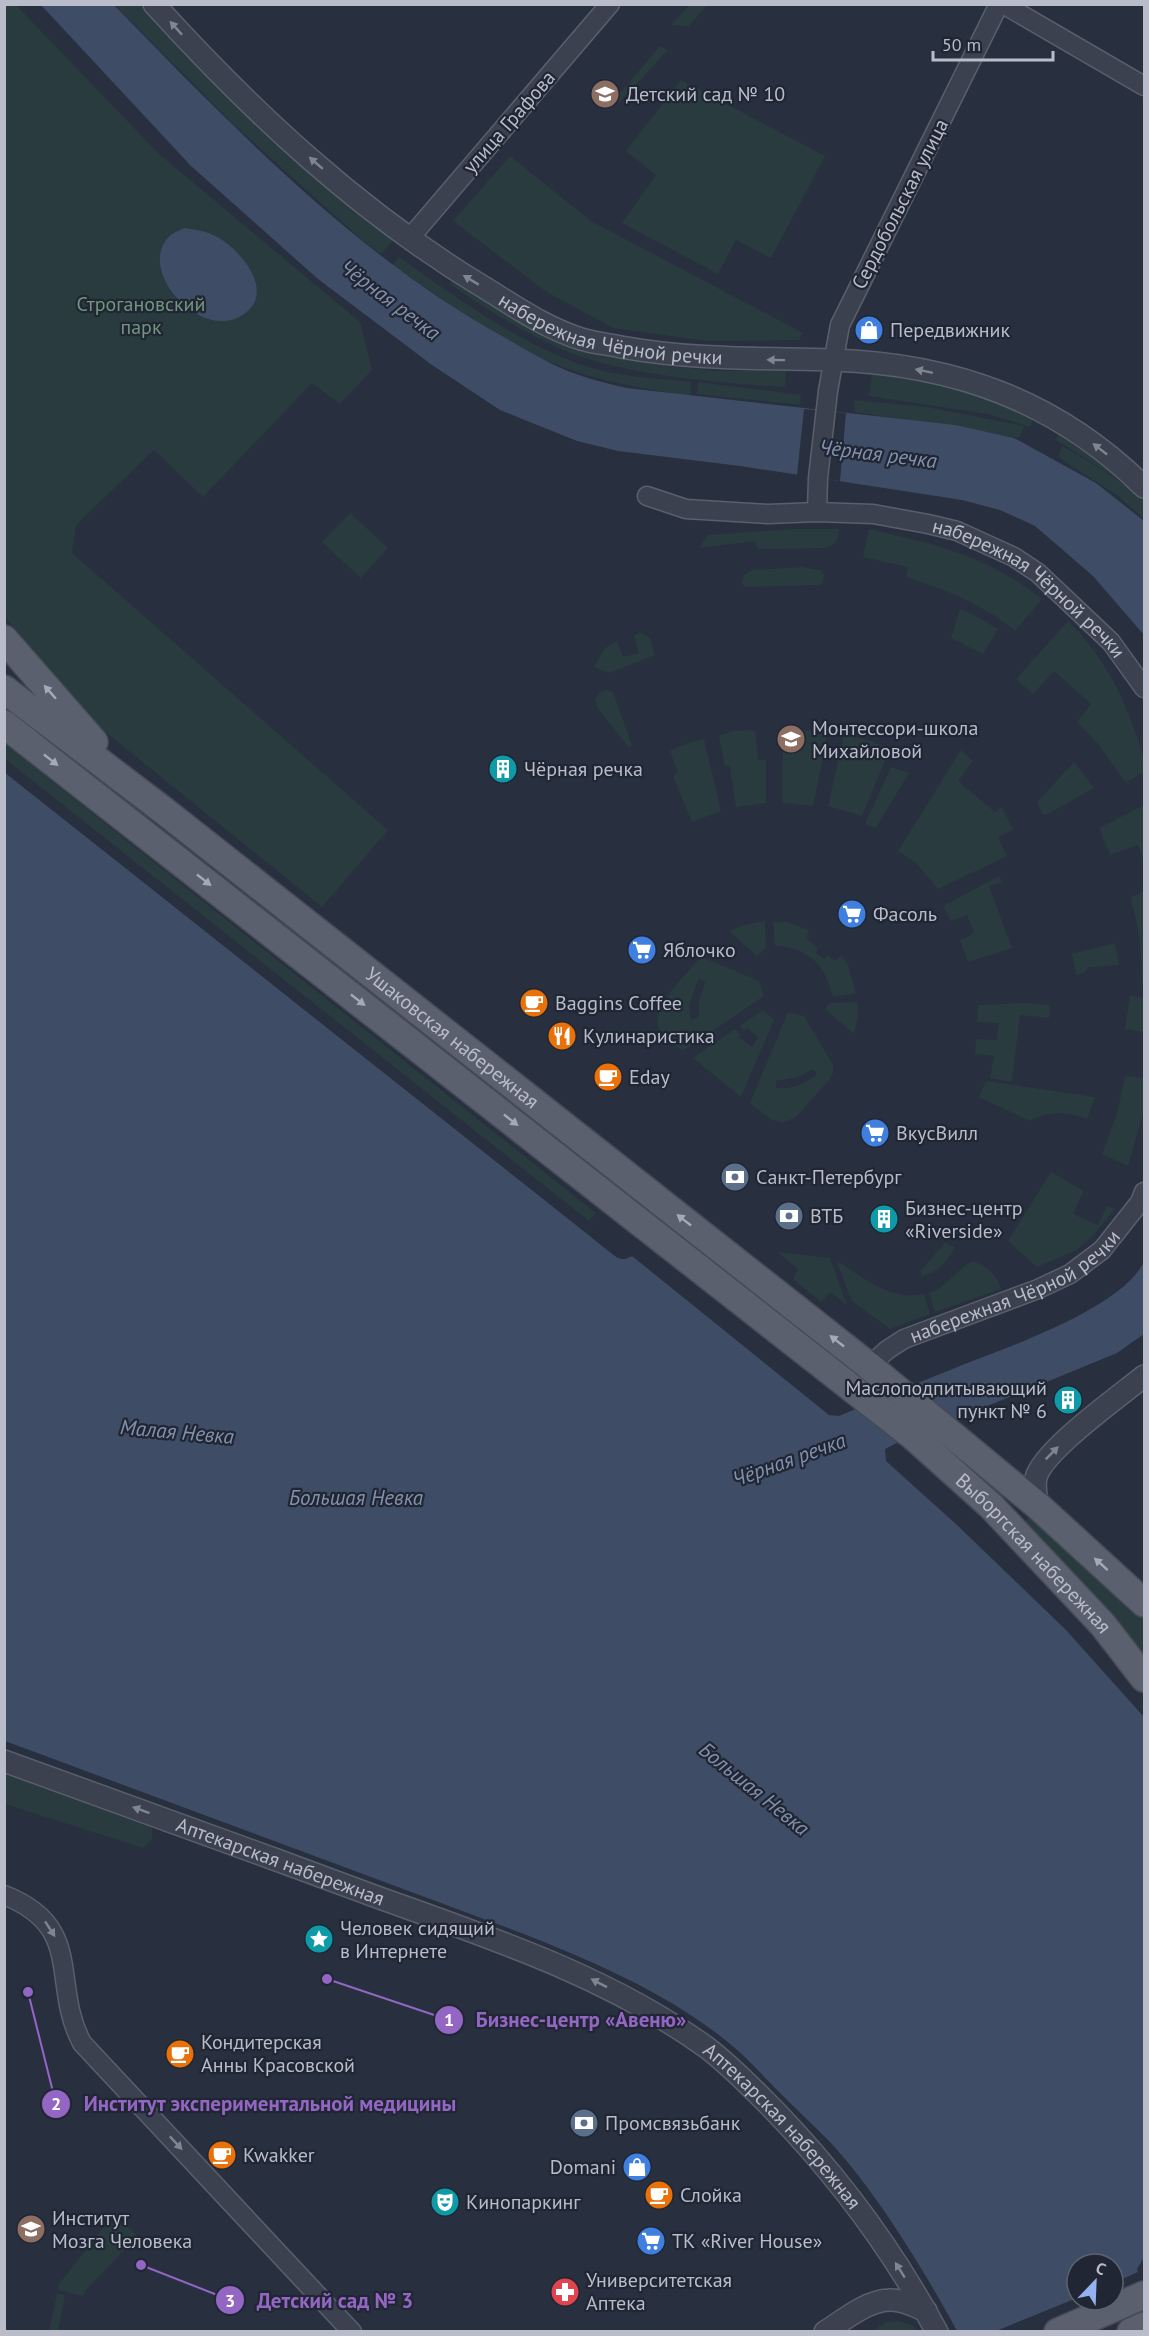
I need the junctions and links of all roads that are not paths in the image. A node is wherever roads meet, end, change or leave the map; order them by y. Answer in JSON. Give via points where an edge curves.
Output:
{"nodes":[{"id":1,"x":154,"y":4,"type":"edge"},
{"id":2,"x":610,"y":4,"type":"edge"},
{"id":3,"x":1001,"y":4,"type":"edge"},
{"id":4,"x":1144,"y":87,"type":"edge"},
{"id":5,"x":409,"y":239,"type":"junction"},
{"id":6,"x":834,"y":360,"type":"junction"},
{"id":7,"x":1144,"y":487,"type":"edge"},
{"id":8,"x":647,"y":496,"type":"dead end"},
{"id":9,"x":817,"y":512,"type":"junction"},
{"id":10,"x":4,"y":639,"type":"edge"},
{"id":11,"x":4,"y":688,"type":"edge"},
{"id":12,"x":1144,"y":688,"type":"edge"},
{"id":13,"x":4,"y":724,"type":"edge"},
{"id":14,"x":163,"y":810,"type":"junction"},
{"id":15,"x":1144,"y":1192,"type":"edge"},
{"id":16,"x":869,"y":1366,"type":"junction"},
{"id":17,"x":1144,"y":1376,"type":"edge"},
{"id":18,"x":899,"y":1390,"type":"joint"},
{"id":19,"x":914,"y":1437,"type":"joint"},
{"id":20,"x":1038,"y":1506,"type":"junction"},
{"id":21,"x":1144,"y":1603,"type":"edge"},
{"id":22,"x":1144,"y":1678,"type":"edge"},
{"id":23,"x":4,"y":1761,"type":"edge"},
{"id":24,"x":4,"y":1895,"type":"edge"},
{"id":25,"x":1144,"y":2295,"type":"edge"},
{"id":26,"x":859,"y":2310,"type":"junction"},
{"id":27,"x":926,"y":2311,"type":"junction"},
{"id":28,"x":1144,"y":2326,"type":"edge"},
{"id":29,"x":352,"y":2331,"type":"edge"},
{"id":30,"x":825,"y":2331,"type":"edge"},
{"id":31,"x":850,"y":2331,"type":"edge"},
{"id":32,"x":937,"y":2331,"type":"edge"},
{"id":33,"x":1058,"y":2331,"type":"edge"},
{"id":34,"x":1131,"y":2331,"type":"edge"}],
"edges":[{"from":5,"to":1,"type":"street","name":"набережная Чёрной речки","one_way":true,"via":[[268,120]]},
{"from":2,"to":5,"type":"street","name":"улица Графова"},
{"from":3,"to":4,"type":"street"},
{"from":3,"to":6,"type":"street","name":"Сердобольская улица","via":[[840,323]]},
{"from":6,"to":5,"type":"street","name":"набережная Чёрной речки","one_way":true,"via":[[716,359],[658,354],[583,340],[541,322]]},
{"from":7,"to":6,"type":"street","name":"набережная Чёрной речки","one_way":true,"via":[[1068,425],[1007,394],[909,368]]},
{"from":6,"to":9,"type":"street","name":"Сердобольская улица","via":[[825,411]]},
{"from":8,"to":9,"type":"street","name":"набережная Чёрной речки","via":[[686,509],[768,514]]},
{"from":9,"to":12,"type":"street","name":"набережная Чёрной речки","via":[[873,514],[928,524],[957,531],[1014,557],[1038,573],[1111,642]]},
{"from":14,"to":10,"type":"main road","one_way":true,"via":[[86,735]]},
{"from":11,"to":14,"type":"main road","name":"Ушаковская набережная"},
{"from":13,"to":19,"type":"main road","name":"Ушаковская набережная","one_way":true},
{"from":16,"to":14,"type":"main road","name":"Ушаковская набережная","one_way":true},
{"from":15,"to":16,"type":"street","name":"набережная Чёрной речки","via":[[1102,1250],[1070,1275],[904,1339]]},
{"from":16,"to":18,"type":"main road","name":"Ушаковская набережная"},
{"from":20,"to":17,"type":"street","one_way":true,"via":[[1036,1478],[1043,1463]]},
{"from":18,"to":20,"type":"main road","name":"Выборгская набережная"},
{"from":19,"to":22,"type":"main road","name":"Выборгская набережная","via":[[991,1506],[1103,1626]]},
{"from":21,"to":20,"type":"main road","name":"Выборгская набережная","one_way":true},
{"from":27,"to":23,"type":"street","name":"Аптекарская набережная","one_way":true,"via":[[849,2195],[806,2143],[708,2049],[649,2010],[593,1980],[491,1938]]},
{"from":24,"to":29,"type":"street","one_way":true,"via":[[38,1912],[50,1926],[63,1958],[72,2024],[88,2051]]},
{"from":25,"to":33,"type":"main road"},
{"from":26,"to":27,"type":"street","via":[[889,2300]]},
{"from":26,"to":30,"type":"street"},
{"from":26,"to":31,"type":"street"},
{"from":27,"to":32,"type":"street","name":"Аптекарская набережная"},
{"from":28,"to":34,"type":"main road"}]}
